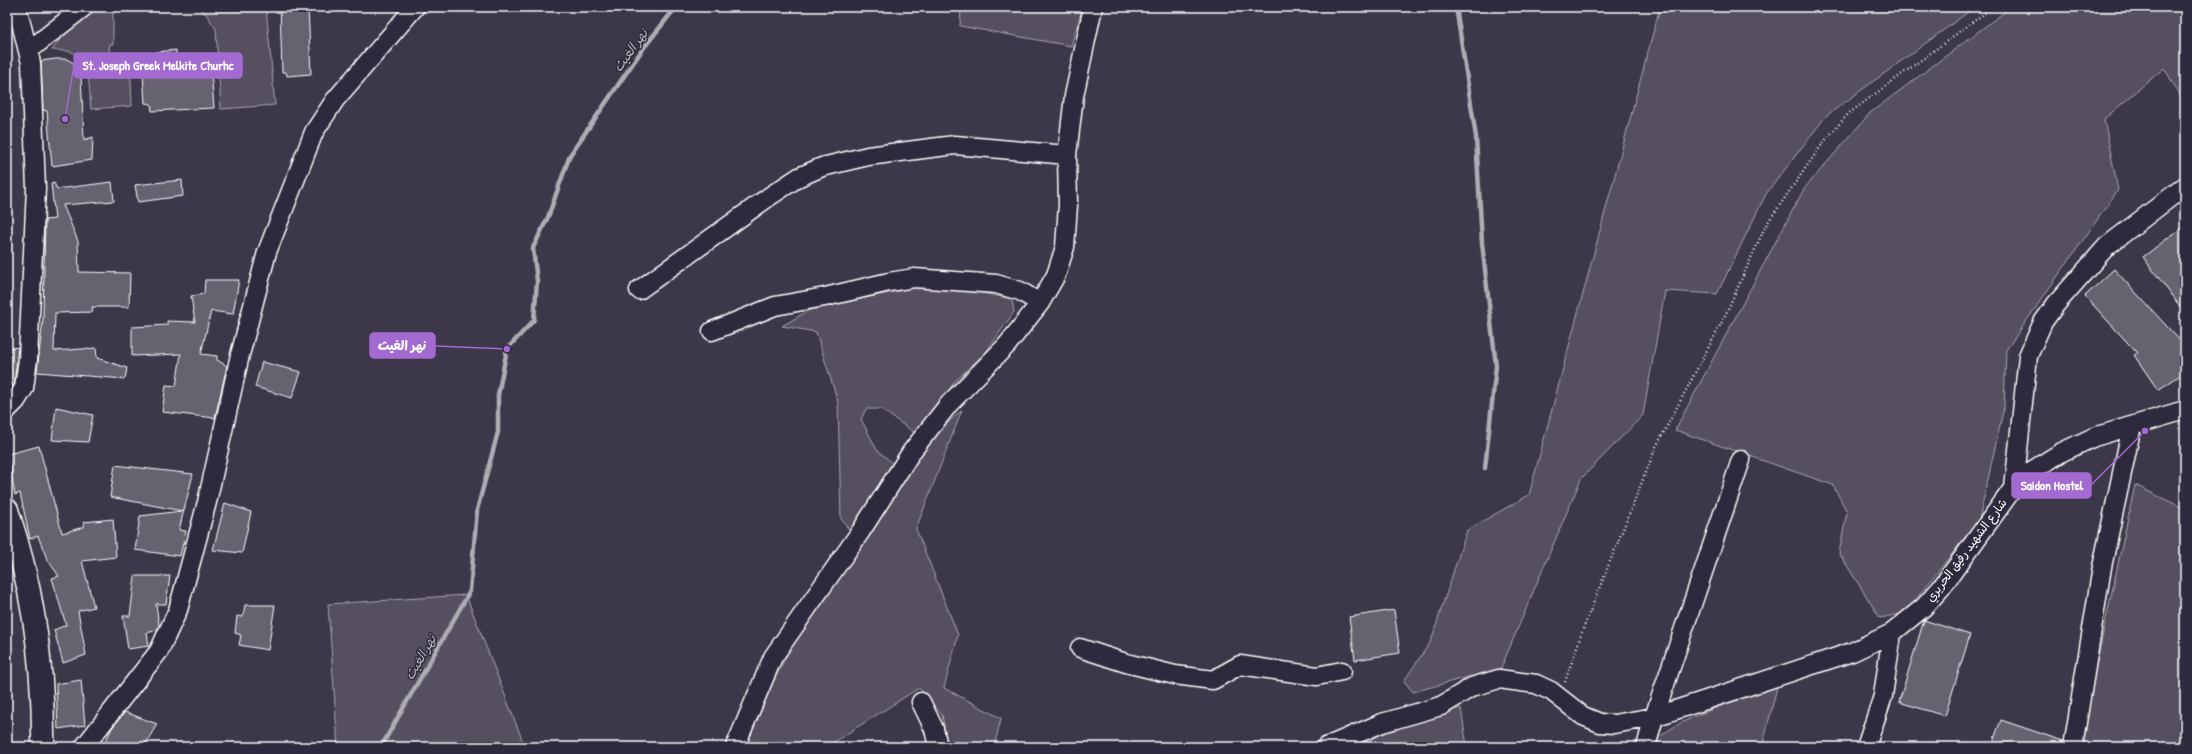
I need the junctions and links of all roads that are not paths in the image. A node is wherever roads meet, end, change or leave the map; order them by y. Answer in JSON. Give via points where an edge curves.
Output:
{"nodes":[{"id":1,"x":17,"y":7,"type":"edge"},
{"id":2,"x":84,"y":7,"type":"edge"},
{"id":3,"x":415,"y":7,"type":"edge"},
{"id":4,"x":1093,"y":7,"type":"edge"},
{"id":5,"x":28,"y":51,"type":"junction"},
{"id":6,"x":1067,"y":155,"type":"junction"},
{"id":7,"x":2185,"y":186,"type":"edge"},
{"id":8,"x":639,"y":290,"type":"dead end"},
{"id":9,"x":1040,"y":303,"type":"junction"},
{"id":10,"x":712,"y":331,"type":"dead end"},
{"id":11,"x":7,"y":410,"type":"edge"},
{"id":12,"x":2185,"y":410,"type":"edge"},
{"id":13,"x":2132,"y":426,"type":"junction"},
{"id":14,"x":1741,"y":460,"type":"dead end"},
{"id":15,"x":2014,"y":487,"type":"junction"},
{"id":16,"x":7,"y":510,"type":"edge"},
{"id":17,"x":1892,"y":632,"type":"junction"},
{"id":18,"x":1080,"y":648,"type":"dead end"},
{"id":19,"x":1342,"y":671,"type":"dead end"},
{"id":20,"x":921,"y":702,"type":"dead end"},
{"id":21,"x":1654,"y":717,"type":"junction"},
{"id":22,"x":43,"y":747,"type":"edge"},
{"id":23,"x":84,"y":747,"type":"edge"},
{"id":24,"x":735,"y":747,"type":"edge"},
{"id":25,"x":938,"y":747,"type":"edge"},
{"id":26,"x":1326,"y":747,"type":"edge"},
{"id":27,"x":1646,"y":747,"type":"edge"},
{"id":28,"x":1866,"y":747,"type":"edge"},
{"id":29,"x":2073,"y":747,"type":"edge"}],
"edges":[{"from":1,"to":5,"type":"street"},
{"from":2,"to":5,"type":"street"},
{"from":3,"to":23,"type":"street","via":[[335,100],[314,132],[267,252],[240,355],[207,502],[178,610],[159,651]]},
{"from":4,"to":6,"type":"street","via":[[1074,96]]},
{"from":5,"to":11,"type":"street","via":[[31,63],[36,188],[28,358],[24,388]]},
{"from":6,"to":8,"type":"street","via":[[955,145],[868,156],[822,167],[799,177],[770,196]]},
{"from":6,"to":9,"type":"street","via":[[1068,205],[1065,247],[1056,275]]},
{"from":7,"to":15,"type":"street","via":[[2107,246],[2043,322],[2028,356]]},
{"from":9,"to":10,"type":"street","via":[[1020,291],[996,284],[914,278],[774,306]]},
{"from":9,"to":24,"type":"street","via":[[1007,345],[949,404],[912,451],[861,531],[773,657]]},
{"from":12,"to":13,"type":"street","name":"شارع الشهيد رفيق الحريري"},
{"from":13,"to":15,"type":"street","name":"شارع الشهيد رفيق الحريري","via":[[2094,437],[2062,452],[2033,470]]},
{"from":13,"to":29,"type":"street","via":[[2102,567]]},
{"from":14,"to":21,"type":"street"},
{"from":15,"to":17,"type":"street","name":"شارع الشهيد رفيق الحريري","via":[[1941,588],[1924,607]]},
{"from":16,"to":22,"type":"main road","via":[[27,578],[32,608],[38,651]]},
{"from":17,"to":21,"type":"street","name":"شارع الشهيد رفيق الحريري","via":[[1852,652]]},
{"from":17,"to":28,"type":"street","via":[[1883,696]]},
{"from":18,"to":19,"type":"street","via":[[1175,675],[1213,680],[1240,665],[1317,676]]},
{"from":20,"to":25,"type":"street","via":[[934,729]]},
{"from":21,"to":26,"type":"street","name":"شارع الشهيد رفيق الحريري","via":[[1614,724],[1600,723],[1583,716],[1560,697],[1536,684],[1500,679],[1484,682],[1441,706],[1382,723]]},
{"from":21,"to":27,"type":"street"}]}
